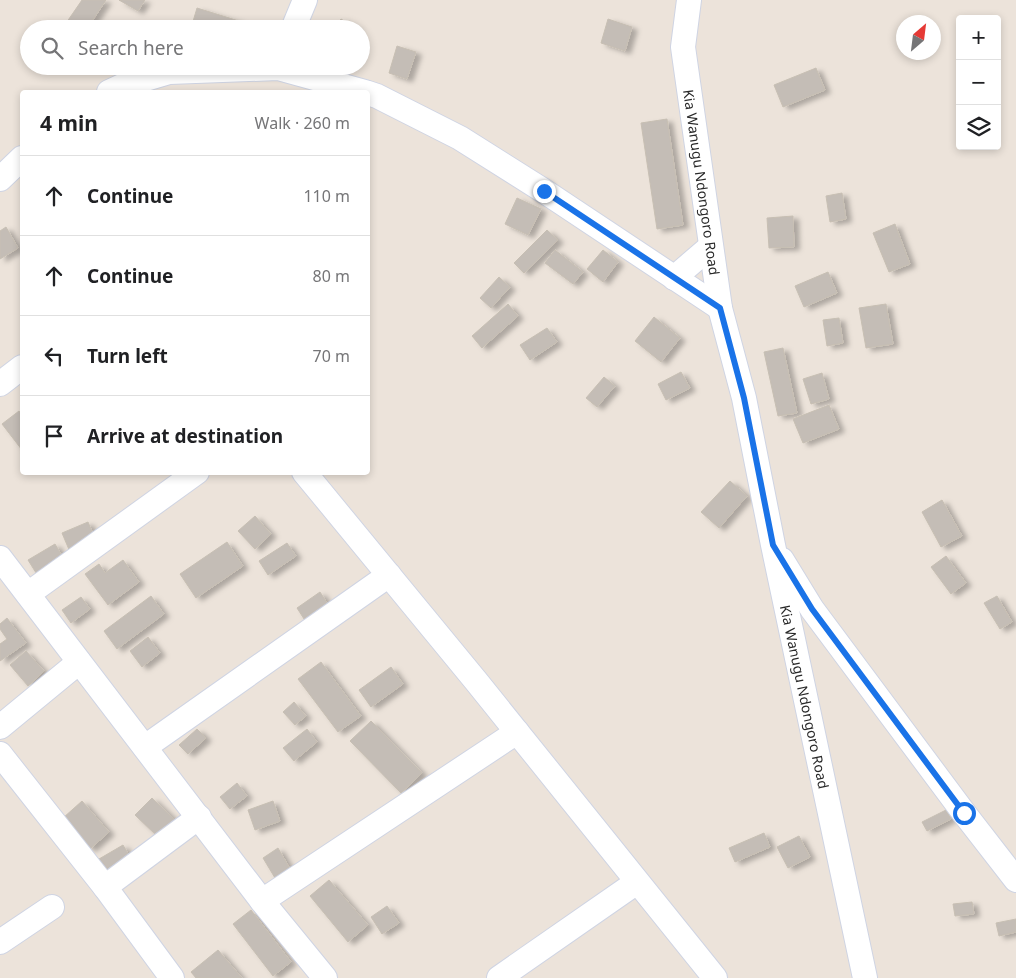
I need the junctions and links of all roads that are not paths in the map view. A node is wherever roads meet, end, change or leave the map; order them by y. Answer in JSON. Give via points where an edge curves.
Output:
{"nodes":[{"id":1,"x":305,"y":0,"type":"edge"},
{"id":2,"x":689,"y":0,"type":"edge"},
{"id":3,"x":297,"y":20,"type":"edge"},
{"id":4,"x":159,"y":75,"type":"edge"},
{"id":5,"x":305,"y":75,"type":"edge"},
{"id":6,"x":113,"y":90,"type":"edge"},
{"id":7,"x":356,"y":90,"type":"edge"},
{"id":8,"x":370,"y":94,"type":"edge"},
{"id":9,"x":20,"y":160,"type":"edge"},
{"id":10,"x":0,"y":179,"type":"edge"},
{"id":11,"x":710,"y":247,"type":"junction"},
{"id":12,"x":674,"y":278,"type":"junction"},
{"id":13,"x":720,"y":308,"type":"junction"},
{"id":14,"x":20,"y":369,"type":"edge"},
{"id":15,"x":0,"y":384,"type":"edge"},
{"id":16,"x":193,"y":475,"type":"edge"},
{"id":17,"x":306,"y":475,"type":"edge"},
{"id":18,"x":773,"y":545,"type":"junction"},
{"id":19,"x":0,"y":558,"type":"edge"},
{"id":20,"x":389,"y":575,"type":"junction"},
{"id":21,"x":28,"y":594,"type":"junction"},
{"id":22,"x":812,"y":609,"type":"junction"},
{"id":23,"x":789,"y":621,"type":"junction"},
{"id":24,"x":79,"y":662,"type":"junction"},
{"id":25,"x":0,"y":727,"type":"edge"},
{"id":26,"x":517,"y":732,"type":"junction"},
{"id":27,"x":145,"y":747,"type":"junction"},
{"id":28,"x":0,"y":754,"type":"edge"},
{"id":29,"x":199,"y":818,"type":"junction"},
{"id":30,"x":1016,"y":880,"type":"edge"},
{"id":31,"x":637,"y":882,"type":"junction"},
{"id":32,"x":105,"y":886,"type":"junction"},
{"id":33,"x":262,"y":901,"type":"junction"},
{"id":34,"x":52,"y":907,"type":"dead end"},
{"id":35,"x":0,"y":942,"type":"edge"},
{"id":36,"x":172,"y":978,"type":"edge"},
{"id":37,"x":324,"y":978,"type":"edge"},
{"id":38,"x":499,"y":978,"type":"edge"},
{"id":39,"x":715,"y":978,"type":"edge"},
{"id":40,"x":865,"y":978,"type":"edge"}],
"edges":[{"from":1,"to":3,"type":"street"},
{"from":2,"to":11,"type":"street","name":"Kia Wanugu Ndongoro Road","via":[[683,47]]},
{"from":4,"to":6,"type":"street"},
{"from":5,"to":7,"type":"street"},
{"from":8,"to":12,"type":"street","via":[[460,138]]},
{"from":9,"to":10,"type":"street"},
{"from":11,"to":12,"type":"street"},
{"from":11,"to":13,"type":"street","name":"Kia Wanugu Ndongoro Road"},
{"from":12,"to":13,"type":"street"},
{"from":13,"to":18,"type":"street","name":"Kia Wanugu Ndongoro Road","via":[[744,398]]},
{"from":14,"to":15,"type":"street"},
{"from":16,"to":21,"type":"street"},
{"from":17,"to":20,"type":"street"},
{"from":18,"to":22,"type":"street"},
{"from":18,"to":23,"type":"street","name":"Kia Wanugu Ndongoro Road"},
{"from":19,"to":21,"type":"street"},
{"from":20,"to":26,"type":"street"},
{"from":20,"to":27,"type":"street"},
{"from":21,"to":24,"type":"street"},
{"from":22,"to":23,"type":"street"},
{"from":22,"to":30,"type":"street"},
{"from":23,"to":40,"type":"street","name":"Kia Wanugu Ndongoro Road"},
{"from":24,"to":25,"type":"street"},
{"from":24,"to":27,"type":"street"},
{"from":26,"to":31,"type":"street"},
{"from":26,"to":33,"type":"street"},
{"from":27,"to":29,"type":"street"},
{"from":28,"to":32,"type":"street"},
{"from":29,"to":32,"type":"street"},
{"from":29,"to":33,"type":"street"},
{"from":31,"to":38,"type":"street"},
{"from":31,"to":39,"type":"street"},
{"from":32,"to":36,"type":"street"},
{"from":33,"to":37,"type":"street"},
{"from":34,"to":35,"type":"street"}]}
